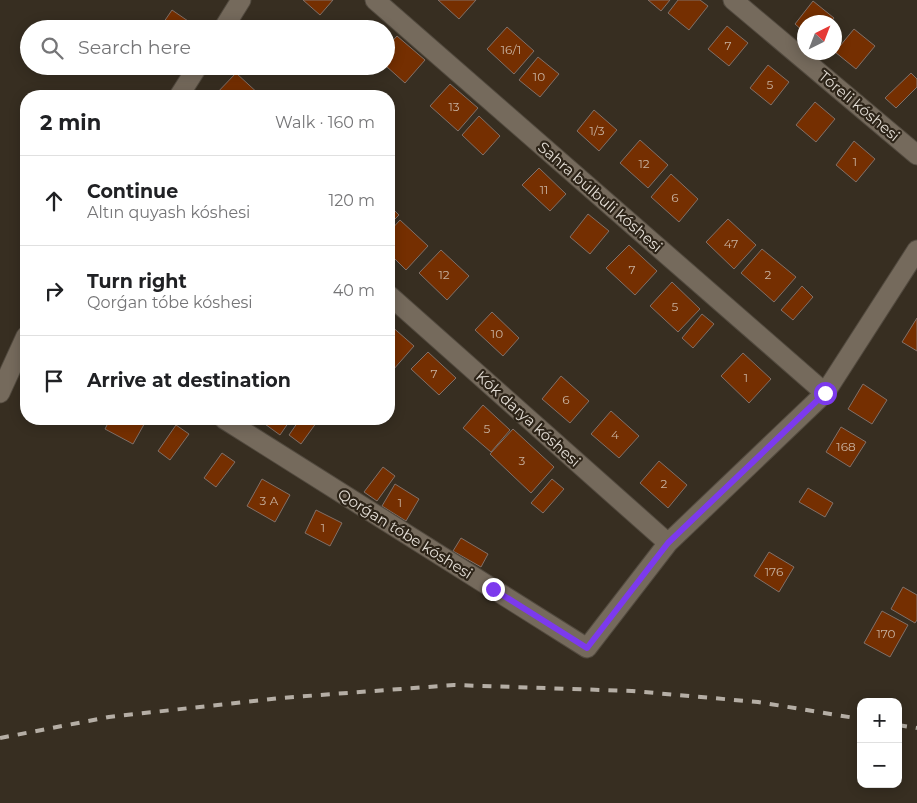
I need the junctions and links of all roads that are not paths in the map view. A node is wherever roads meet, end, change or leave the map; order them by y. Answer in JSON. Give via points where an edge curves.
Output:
{"nodes":[{"id":1,"x":242,"y":0,"type":"edge"},
{"id":2,"x":375,"y":0,"type":"edge"},
{"id":3,"x":733,"y":0,"type":"edge"},
{"id":4,"x":229,"y":20,"type":"edge"},
{"id":5,"x":192,"y":75,"type":"edge"},
{"id":6,"x":183,"y":90,"type":"edge"},
{"id":7,"x":917,"y":155,"type":"edge"},
{"id":8,"x":917,"y":250,"type":"edge"},
{"id":9,"x":395,"y":300,"type":"edge"},
{"id":10,"x":20,"y":349,"type":"edge"},
{"id":11,"x":0,"y":393,"type":"edge"},
{"id":12,"x":825,"y":393,"type":"junction"},
{"id":13,"x":234,"y":425,"type":"edge"},
{"id":14,"x":668,"y":543,"type":"junction"}],
"edges":[{"from":1,"to":4,"type":"street"},
{"from":2,"to":12,"type":"street","name":"Sahra búlbuli kóshesi"},
{"from":3,"to":7,"type":"street","name":"Tóreli kóshesi"},
{"from":5,"to":6,"type":"street"},
{"from":8,"to":12,"type":"street"},
{"from":9,"to":14,"type":"street","name":"Kók darya kóshesi"},
{"from":10,"to":11,"type":"street"},
{"from":12,"to":14,"type":"street"},
{"from":13,"to":14,"type":"street","name":"Qorǵan tóbe kóshesi","via":[[587,648]]}]}
